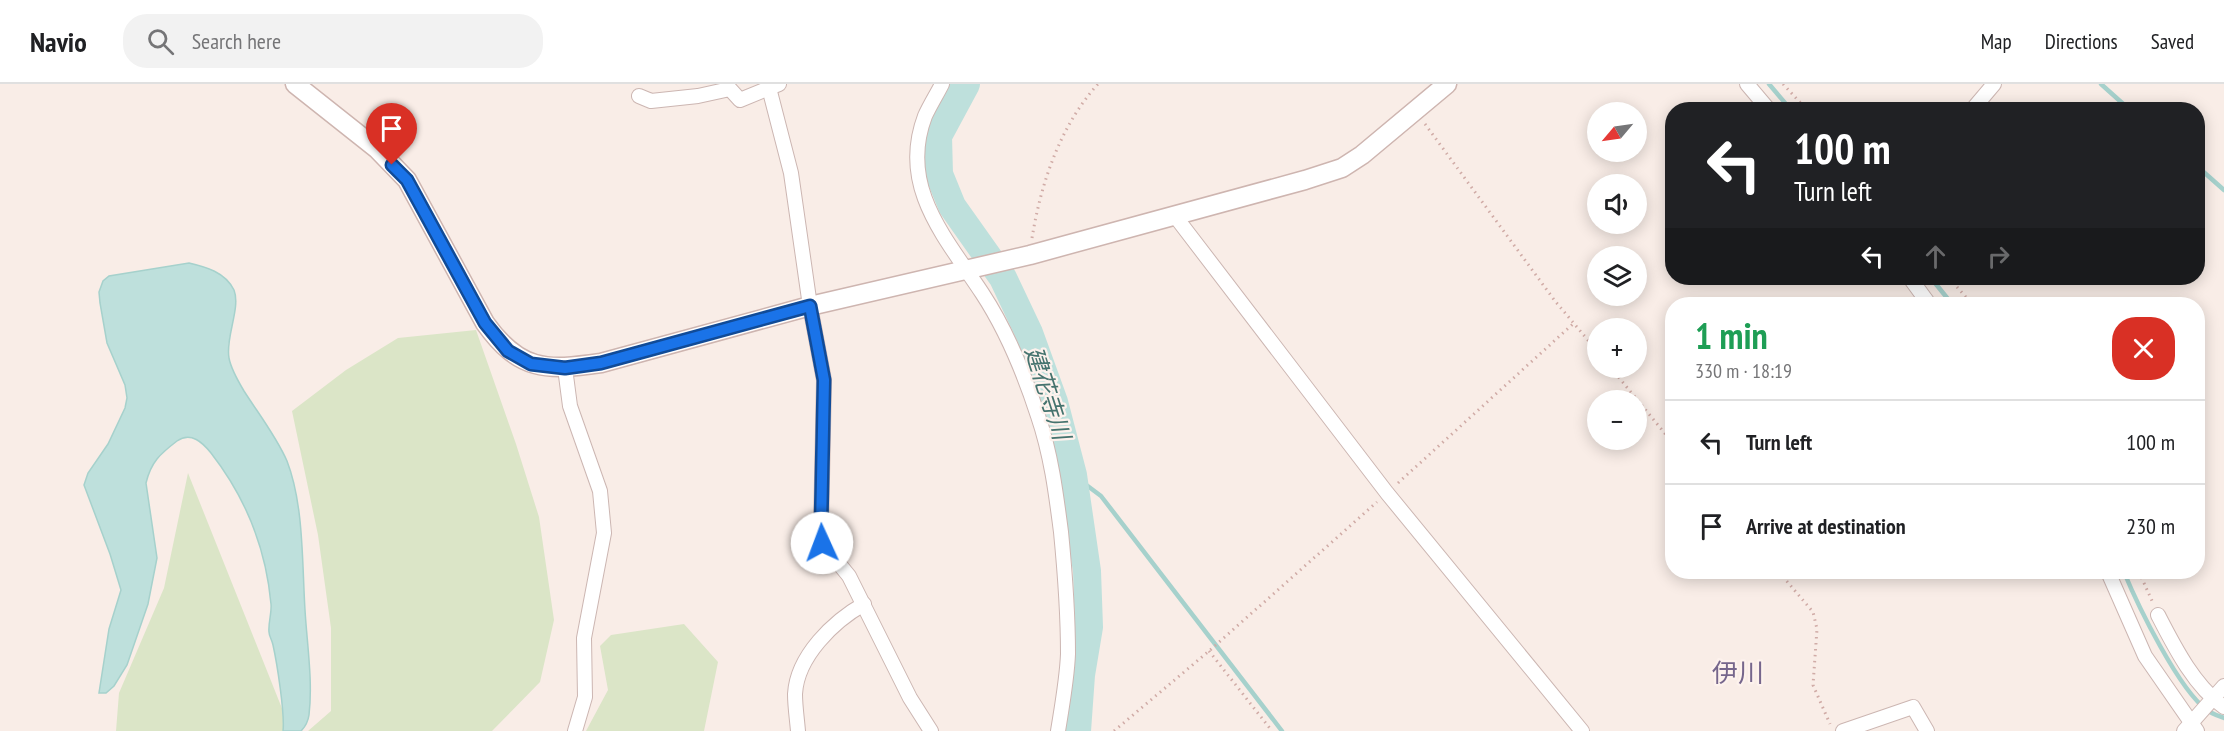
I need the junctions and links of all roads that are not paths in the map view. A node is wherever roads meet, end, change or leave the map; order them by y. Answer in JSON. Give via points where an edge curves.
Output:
{"nodes":[{"id":1,"x":942,"y":84,"type":"edge"},
{"id":2,"x":1447,"y":84,"type":"edge"},
{"id":3,"x":1747,"y":84,"type":"edge"},
{"id":4,"x":1994,"y":84,"type":"edge"},
{"id":5,"x":772,"y":86,"type":"edge"},
{"id":6,"x":307,"y":88,"type":"edge"},
{"id":7,"x":639,"y":96,"type":"dead end"},
{"id":8,"x":1763,"y":102,"type":"edge"},
{"id":9,"x":1979,"y":102,"type":"edge"},
{"id":10,"x":1175,"y":216,"type":"junction"},
{"id":11,"x":969,"y":269,"type":"junction"},
{"id":12,"x":810,"y":306,"type":"junction"},
{"id":13,"x":565,"y":368,"type":"junction"},
{"id":14,"x":2111,"y":579,"type":"edge"},
{"id":15,"x":864,"y":604,"type":"junction"},
{"id":16,"x":2158,"y":615,"type":"road end"},
{"id":17,"x":2224,"y":686,"type":"edge"},
{"id":18,"x":2218,"y":703,"type":"edge"},
{"id":19,"x":2191,"y":729,"type":"edge"},
{"id":20,"x":575,"y":731,"type":"edge"},
{"id":21,"x":798,"y":731,"type":"edge"},
{"id":22,"x":931,"y":731,"type":"edge"},
{"id":23,"x":1058,"y":731,"type":"edge"},
{"id":24,"x":1582,"y":731,"type":"edge"},
{"id":25,"x":1843,"y":731,"type":"edge"},
{"id":26,"x":1927,"y":731,"type":"edge"}],
"edges":[{"from":1,"to":11,"type":"street","via":[[925,116],[916,168],[923,199]]},
{"from":2,"to":10,"type":"street","via":[[1342,168]]},
{"from":3,"to":8,"type":"street"},
{"from":4,"to":9,"type":"street"},
{"from":5,"to":7,"type":"street","via":[[740,100],[730,89],[651,101]]},
{"from":5,"to":12,"type":"street","via":[[791,173]]},
{"from":6,"to":13,"type":"street","via":[[407,180],[496,339],[531,364]]},
{"from":10,"to":11,"type":"street"},
{"from":10,"to":24,"type":"street","via":[[1387,493]]},
{"from":11,"to":12,"type":"street"},
{"from":11,"to":23,"type":"street","via":[[1013,349],[1039,417],[1055,481],[1066,579],[1068,657]]},
{"from":12,"to":13,"type":"street","via":[[601,363]]},
{"from":12,"to":15,"type":"street","via":[[824,380],[822,543],[849,576]]},
{"from":13,"to":20,"type":"street","via":[[570,406],[600,491],[604,533],[584,638],[585,697]]},
{"from":14,"to":19,"type":"street","via":[[2145,656]]},
{"from":15,"to":21,"type":"street","via":[[831,628],[802,668],[795,692]]},
{"from":15,"to":22,"type":"street","via":[[910,698]]},
{"from":16,"to":18,"type":"street","via":[[2193,674]]},
{"from":17,"to":18,"type":"street"},
{"from":18,"to":19,"type":"street"},
{"from":25,"to":26,"type":"street","via":[[1913,707]]}]}
